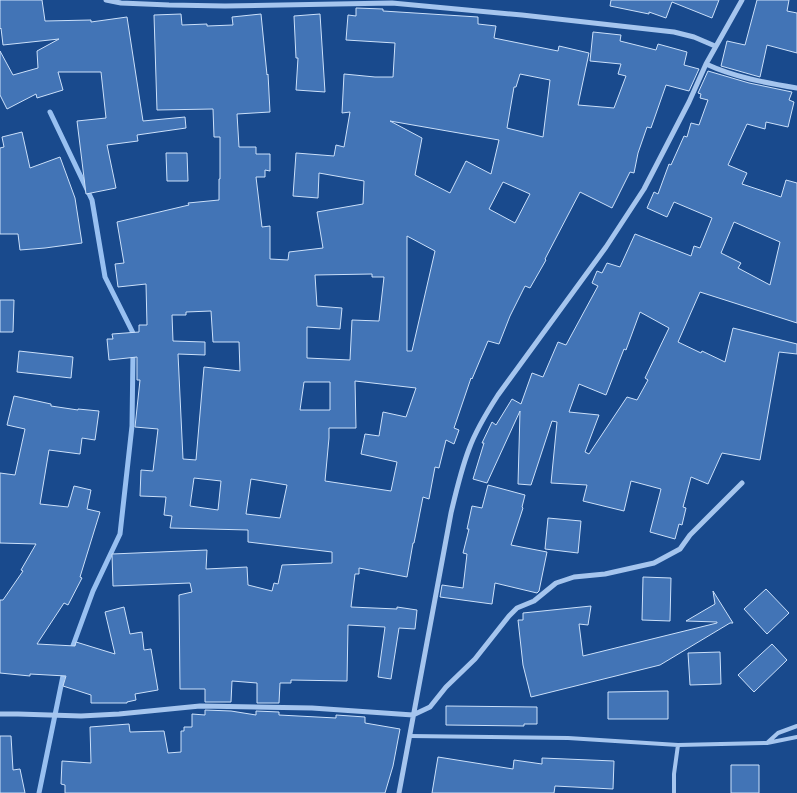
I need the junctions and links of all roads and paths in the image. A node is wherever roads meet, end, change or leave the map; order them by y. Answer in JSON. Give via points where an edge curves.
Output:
{"nodes":[{"id":1,"x":106,"y":0,"type":"edge"},
{"id":2,"x":742,"y":0,"type":"edge"},
{"id":3,"x":715,"y":46,"type":"junction"},
{"id":4,"x":706,"y":64,"type":"junction"},
{"id":5,"x":797,"y":88,"type":"edge"},
{"id":6,"x":742,"y":483,"type":"dead end"},
{"id":7,"x":0,"y":714,"type":"edge"},
{"id":8,"x":414,"y":715,"type":"junction"},
{"id":9,"x":797,"y":726,"type":"edge"},
{"id":10,"x":410,"y":736,"type":"junction"},
{"id":11,"x":797,"y":738,"type":"edge"},
{"id":12,"x":767,"y":743,"type":"junction"},
{"id":13,"x":678,"y":745,"type":"junction"},
{"id":14,"x":399,"y":793,"type":"edge"},
{"id":15,"x":674,"y":793,"type":"edge"}],
"edges":[{"from":1,"to":3,"type":"street","via":[[169,6],[392,3],[674,32]]},
{"from":2,"to":3,"type":"street"},
{"from":3,"to":4,"type":"street"},
{"from":4,"to":5,"type":"street","via":[[749,78]]},
{"from":4,"to":8,"type":"street","via":[[644,189],[606,247],[498,395],[470,448],[451,513]]},
{"from":6,"to":8,"type":"street","via":[[680,549],[654,563],[556,583],[534,601],[517,608],[430,707]]},
{"from":7,"to":8,"type":"street","via":[[100,715],[200,706],[312,708]]},
{"from":8,"to":10,"type":"street"},
{"from":9,"to":12,"type":"lane","via":[[778,733]]},
{"from":10,"to":13,"type":"lane","via":[[568,738]]},
{"from":10,"to":14,"type":"street"},
{"from":11,"to":12,"type":"lane"},
{"from":12,"to":13,"type":"lane"},
{"from":13,"to":15,"type":"lane"}]}
